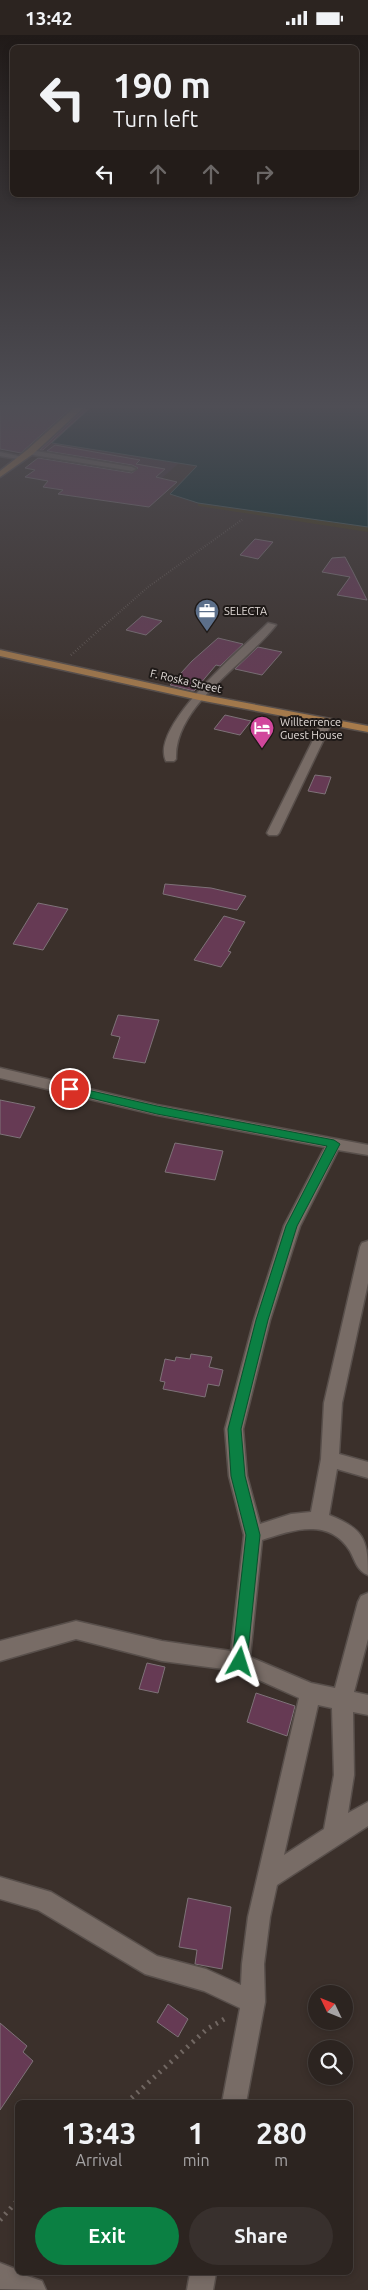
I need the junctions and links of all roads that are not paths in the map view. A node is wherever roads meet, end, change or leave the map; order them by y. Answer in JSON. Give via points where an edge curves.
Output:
{"nodes":[{"id":1,"x":271,"y":625,"type":"dead end"},
{"id":2,"x":0,"y":653,"type":"edge"},
{"id":3,"x":199,"y":697,"type":"junction"},
{"id":4,"x":327,"y":722,"type":"junction"},
{"id":5,"x":368,"y":729,"type":"edge"},
{"id":6,"x":170,"y":759,"type":"dead end"},
{"id":7,"x":272,"y":833,"type":"dead end"},
{"id":8,"x":0,"y":1073,"type":"edge"},
{"id":9,"x":334,"y":1144,"type":"junction"},
{"id":10,"x":368,"y":1150,"type":"edge"},
{"id":11,"x":368,"y":1247,"type":"edge"},
{"id":12,"x":330,"y":1459,"type":"junction"},
{"id":13,"x":368,"y":1470,"type":"edge"},
{"id":14,"x":319,"y":1519,"type":"junction"},
{"id":15,"x":253,"y":1535,"type":"junction"},
{"id":16,"x":368,"y":1566,"type":"edge"},
{"id":17,"x":368,"y":1601,"type":"edge"},
{"id":18,"x":0,"y":1651,"type":"edge"},
{"id":19,"x":240,"y":1662,"type":"junction"},
{"id":20,"x":310,"y":1693,"type":"junction"},
{"id":21,"x":342,"y":1700,"type":"junction"},
{"id":22,"x":368,"y":1705,"type":"edge"},
{"id":23,"x":368,"y":1813,"type":"edge"},
{"id":24,"x":334,"y":1835,"type":"junction"},
{"id":25,"x":269,"y":1878,"type":"junction"},
{"id":26,"x":0,"y":1888,"type":"edge"},
{"id":27,"x":253,"y":2002,"type":"junction"},
{"id":28,"x":235,"y":2100,"type":"edge"},
{"id":29,"x":203,"y":2275,"type":"edge"},
{"id":30,"x":0,"y":2276,"type":"edge"},
{"id":31,"x":33,"y":2290,"type":"edge"},
{"id":32,"x":200,"y":2290,"type":"edge"}],
"edges":[{"from":1,"to":3,"type":"street"},
{"from":2,"to":3,"type":"main road","name":"F. Roska Street"},
{"from":3,"to":4,"type":"main road","name":"F. Roska Street"},
{"from":3,"to":6,"type":"street","via":[[175,731],[170,742]]},
{"from":4,"to":5,"type":"main road","name":"F. Roska Street"},
{"from":4,"to":7,"type":"street"},
{"from":8,"to":9,"type":"street","via":[[157,1110]]},
{"from":9,"to":10,"type":"street"},
{"from":9,"to":15,"type":"street","via":[[292,1226],[262,1320],[234,1429],[238,1476]]},
{"from":11,"to":12,"type":"street","via":[[333,1403]]},
{"from":12,"to":13,"type":"street"},
{"from":12,"to":14,"type":"street"},
{"from":14,"to":15,"type":"street","via":[[305,1519]]},
{"from":14,"to":16,"type":"street","via":[[350,1537]]},
{"from":15,"to":19,"type":"street"},
{"from":17,"to":21,"type":"street"},
{"from":18,"to":19,"type":"street","via":[[76,1630],[162,1651]]},
{"from":19,"to":20,"type":"street"},
{"from":20,"to":21,"type":"street"},
{"from":20,"to":25,"type":"street"},
{"from":21,"to":22,"type":"street"},
{"from":21,"to":24,"type":"street","via":[[344,1775]]},
{"from":23,"to":24,"type":"street"},
{"from":24,"to":25,"type":"street"},
{"from":25,"to":27,"type":"street","via":[[253,1964]]},
{"from":26,"to":27,"type":"street","via":[[43,1899],[154,1966],[206,1980]]},
{"from":27,"to":28,"type":"street"},
{"from":29,"to":32,"type":"street"},
{"from":30,"to":31,"type":"street"}]}
